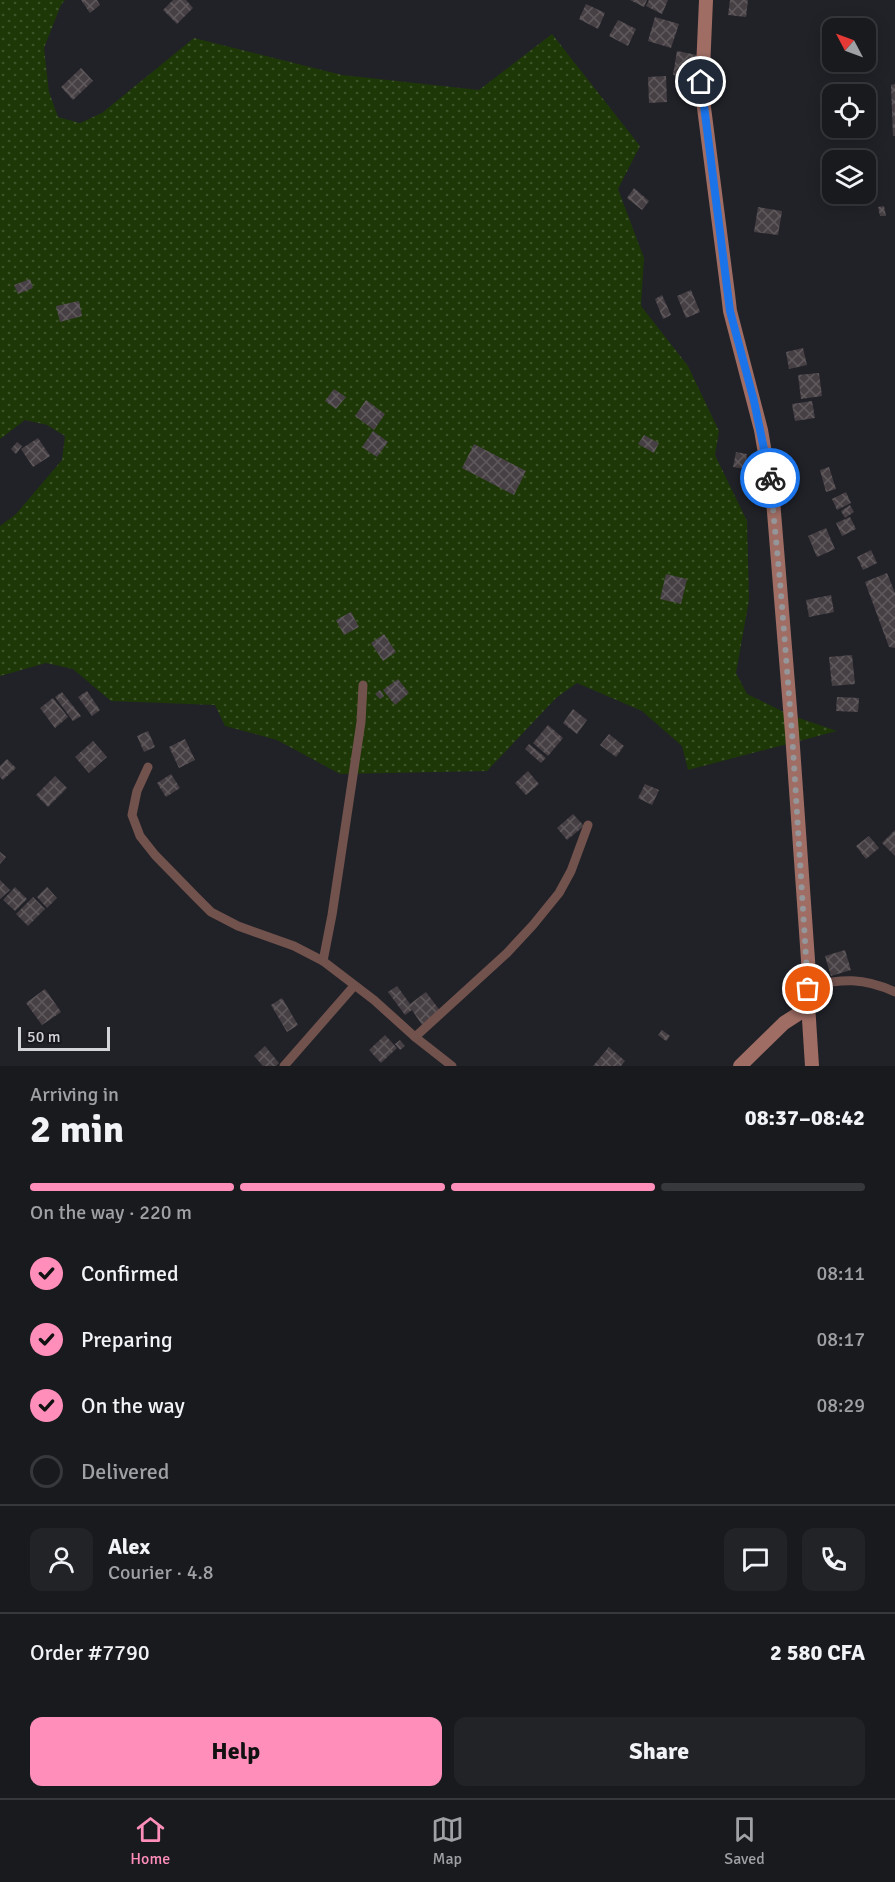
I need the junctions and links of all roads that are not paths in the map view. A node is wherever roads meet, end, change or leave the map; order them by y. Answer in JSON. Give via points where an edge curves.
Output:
{"nodes":[{"id":1,"x":706,"y":0,"type":"edge"},
{"id":2,"x":363,"y":685,"type":"dead end"},
{"id":3,"x":148,"y":767,"type":"dead end"},
{"id":4,"x":588,"y":825,"type":"dead end"},
{"id":5,"x":323,"y":961,"type":"junction"},
{"id":6,"x":354,"y":986,"type":"junction"},
{"id":7,"x":808,"y":986,"type":"junction"},
{"id":8,"x":895,"y":992,"type":"edge"},
{"id":9,"x":808,"y":1007,"type":"junction"},
{"id":10,"x":415,"y":1037,"type":"junction"},
{"id":11,"x":284,"y":1066,"type":"edge"},
{"id":12,"x":452,"y":1066,"type":"edge"},
{"id":13,"x":740,"y":1066,"type":"edge"},
{"id":14,"x":812,"y":1066,"type":"edge"}],
"edges":[{"from":1,"to":7,"type":"street","via":[[702,92],[730,311],[761,430],[773,500]]},
{"from":2,"to":5,"type":"street","via":[[361,722]]},
{"from":3,"to":5,"type":"street","via":[[132,815],[140,836],[155,855],[212,912]]},
{"from":4,"to":10,"type":"street","via":[[571,871],[533,925]]},
{"from":5,"to":6,"type":"street"},
{"from":6,"to":10,"type":"street"},
{"from":6,"to":11,"type":"street"},
{"from":7,"to":8,"type":"street","via":[[855,980]]},
{"from":7,"to":9,"type":"street"},
{"from":9,"to":13,"type":"street","via":[[784,1023]]},
{"from":9,"to":14,"type":"street"},
{"from":10,"to":12,"type":"street"}]}
